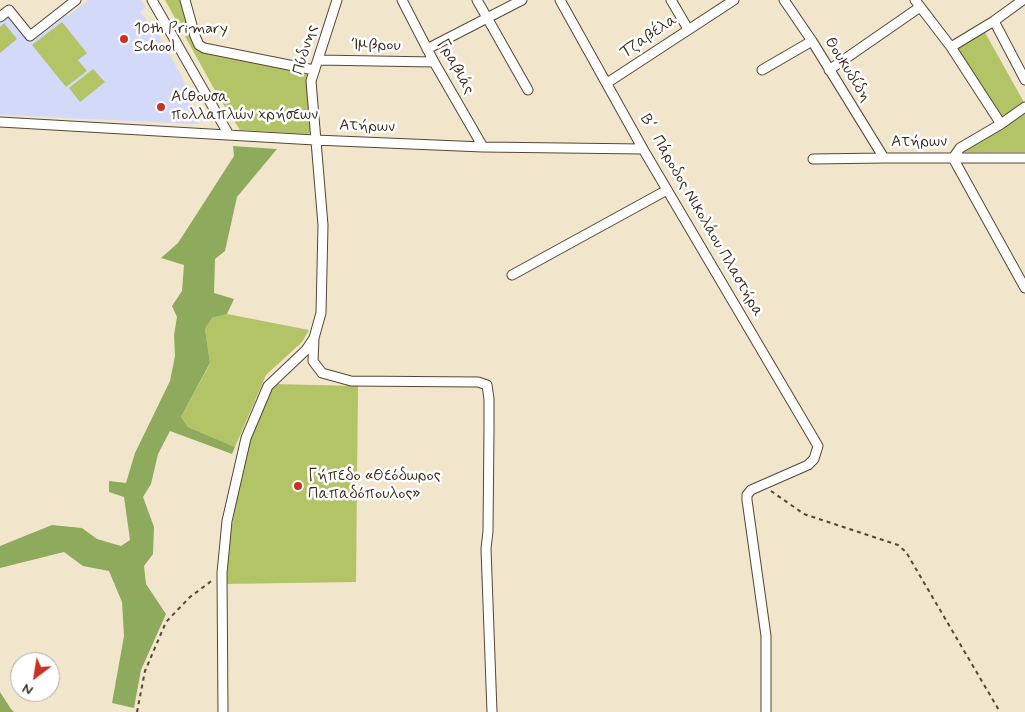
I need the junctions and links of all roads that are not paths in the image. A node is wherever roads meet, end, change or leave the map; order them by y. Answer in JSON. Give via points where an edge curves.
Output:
{"nodes":[{"id":1,"x":76,"y":0,"type":"edge"},
{"id":2,"x":152,"y":0,"type":"edge"},
{"id":3,"x":185,"y":0,"type":"edge"},
{"id":4,"x":337,"y":0,"type":"edge"},
{"id":5,"x":402,"y":0,"type":"edge"},
{"id":6,"x":477,"y":0,"type":"edge"},
{"id":7,"x":522,"y":0,"type":"edge"},
{"id":8,"x":560,"y":0,"type":"edge"},
{"id":9,"x":670,"y":0,"type":"edge"},
{"id":10,"x":734,"y":0,"type":"edge"},
{"id":11,"x":784,"y":0,"type":"edge"},
{"id":12,"x":1023,"y":0,"type":"edge"},
{"id":13,"x":917,"y":3,"type":"edge"},
{"id":14,"x":0,"y":17,"type":"edge"},
{"id":15,"x":487,"y":19,"type":"junction"},
{"id":16,"x":994,"y":21,"type":"junction"},
{"id":17,"x":688,"y":29,"type":"junction"},
{"id":18,"x":812,"y":40,"type":"junction"},
{"id":19,"x":951,"y":47,"type":"junction"},
{"id":20,"x":427,"y":49,"type":"junction"},
{"id":21,"x":318,"y":60,"type":"junction"},
{"id":22,"x":434,"y":62,"type":"junction"},
{"id":23,"x":314,"y":70,"type":"junction"},
{"id":24,"x":762,"y":70,"type":"dead end"},
{"id":25,"x":829,"y":70,"type":"junction"},
{"id":26,"x":1025,"y":80,"type":"edge"},
{"id":27,"x":606,"y":83,"type":"junction"},
{"id":28,"x":528,"y":90,"type":"dead end"},
{"id":29,"x":1025,"y":107,"type":"edge"},
{"id":30,"x":0,"y":122,"type":"edge"},
{"id":31,"x":1001,"y":124,"type":"junction"},
{"id":32,"x":229,"y":135,"type":"junction"},
{"id":33,"x":315,"y":140,"type":"junction"},
{"id":34,"x":483,"y":147,"type":"junction"},
{"id":35,"x":644,"y":150,"type":"junction"},
{"id":36,"x":884,"y":158,"type":"junction"},
{"id":37,"x":953,"y":158,"type":"junction"},
{"id":38,"x":1025,"y":158,"type":"edge"},
{"id":39,"x":813,"y":159,"type":"dead end"},
{"id":40,"x":667,"y":190,"type":"junction"},
{"id":41,"x":512,"y":275,"type":"dead end"},
{"id":42,"x":1025,"y":288,"type":"edge"},
{"id":43,"x":314,"y":338,"type":"junction"},
{"id":44,"x":223,"y":712,"type":"edge"},
{"id":45,"x":492,"y":712,"type":"edge"},
{"id":46,"x":766,"y":712,"type":"edge"}],
"edges":[{"from":1,"to":14,"type":"street","via":[[30,36],[9,10]]},
{"from":2,"to":32,"type":"street"},
{"from":3,"to":23,"type":"street","via":[[195,36],[204,48]]},
{"from":4,"to":21,"type":"street","name":"Πύδνης"},
{"from":5,"to":20,"type":"street","name":"Γραβιάς"},
{"from":6,"to":15,"type":"street"},
{"from":7,"to":15,"type":"street"},
{"from":8,"to":27,"type":"street","name":"Β΄ Πάροδος Νικολάου Πλαστήρα"},
{"from":9,"to":17,"type":"street"},
{"from":10,"to":17,"type":"street","name":"Τζαβέλα"},
{"from":11,"to":18,"type":"street","name":"Θουκυδίδη"},
{"from":12,"to":16,"type":"street"},
{"from":13,"to":19,"type":"street"},
{"from":13,"to":25,"type":"street"},
{"from":15,"to":20,"type":"street"},
{"from":15,"to":28,"type":"street"},
{"from":16,"to":19,"type":"street"},
{"from":16,"to":26,"type":"street"},
{"from":17,"to":27,"type":"street","name":"Τζαβέλα"},
{"from":18,"to":24,"type":"street"},
{"from":18,"to":25,"type":"street","name":"Θουκυδίδη"},
{"from":19,"to":31,"type":"street"},
{"from":20,"to":22,"type":"street","name":"Γραβιάς"},
{"from":21,"to":22,"type":"street","name":"Ίμβρου"},
{"from":21,"to":23,"type":"street","name":"Πύδνης"},
{"from":22,"to":34,"type":"street","name":"Γραβιάς"},
{"from":23,"to":33,"type":"street","name":"Πύδνης","via":[[310,92]]},
{"from":25,"to":36,"type":"street","name":"Θουκυδίδη"},
{"from":27,"to":35,"type":"street","name":"Β΄ Πάροδος Νικολάου Πλαστήρα"},
{"from":29,"to":31,"type":"street"},
{"from":30,"to":32,"type":"street","name":"Ατήρων"},
{"from":31,"to":37,"type":"street","via":[[960,148]]},
{"from":32,"to":33,"type":"street","name":"Ατήρων"},
{"from":33,"to":34,"type":"street","name":"Ατήρων"},
{"from":33,"to":43,"type":"street","name":"Πύδνης","via":[[322,226],[321,313]]},
{"from":34,"to":35,"type":"street","name":"Ατήρων"},
{"from":35,"to":40,"type":"street","name":"Β΄ Πάροδος Νικολάου Πλαστήρα"},
{"from":36,"to":37,"type":"street","name":"Ατήρων"},
{"from":36,"to":39,"type":"street","name":"Ατήρων"},
{"from":37,"to":38,"type":"street","name":"Ατήρων"},
{"from":37,"to":42,"type":"street"},
{"from":40,"to":41,"type":"street"},
{"from":40,"to":46,"type":"street","name":"Β΄ Πάροδος Νικολάου Πλαστήρα","via":[[818,446],[814,459],[808,465],[747,494],[766,636]]},
{"from":43,"to":44,"type":"street","via":[[306,350],[268,386],[246,438],[227,521],[222,573]]},
{"from":43,"to":45,"type":"street","via":[[313,361],[322,373],[351,381],[478,382],[487,385],[486,548]]}]}
